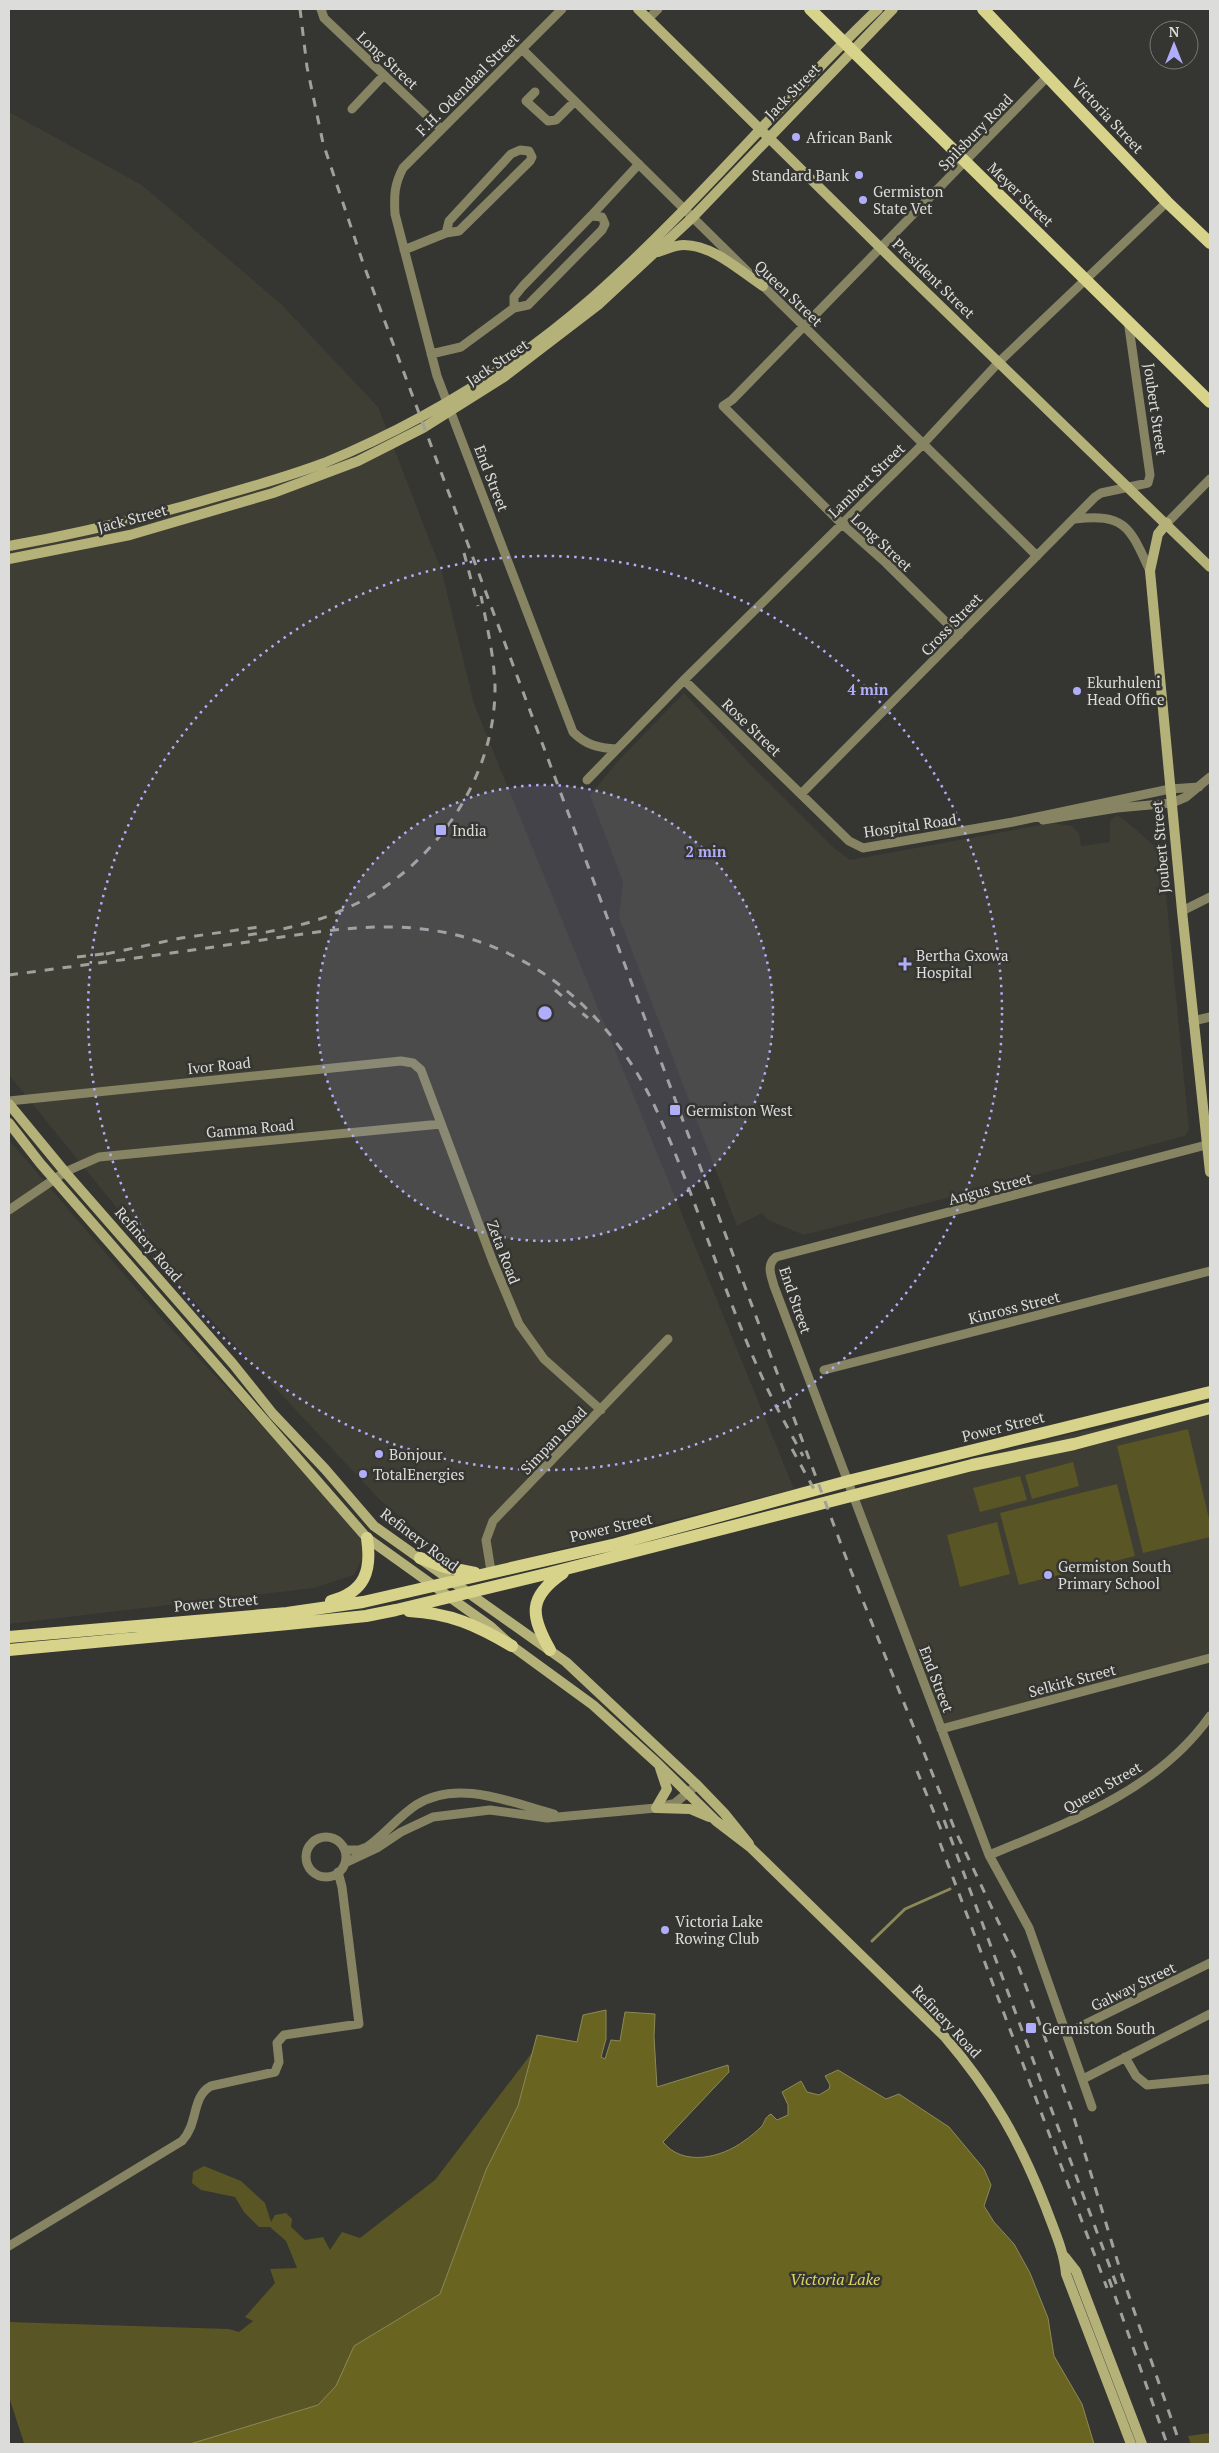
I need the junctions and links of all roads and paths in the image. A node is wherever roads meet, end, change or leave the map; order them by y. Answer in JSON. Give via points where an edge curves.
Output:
{"nodes":[{"id":1,"x":320,"y":9,"type":"edge"},
{"id":2,"x":562,"y":9,"type":"edge"},
{"id":3,"x":638,"y":9,"type":"edge"},
{"id":4,"x":658,"y":9,"type":"edge"},
{"id":5,"x":810,"y":9,"type":"edge"},
{"id":6,"x":878,"y":9,"type":"edge"},
{"id":7,"x":893,"y":9,"type":"edge"},
{"id":8,"x":983,"y":9,"type":"edge"},
{"id":9,"x":648,"y":19,"type":"junction"},
{"id":10,"x":848,"y":46,"type":"junction"},
{"id":11,"x":522,"y":49,"type":"junction"},
{"id":12,"x":384,"y":75,"type":"junction"},
{"id":13,"x":1048,"y":76,"type":"junction"},
{"id":14,"x":535,"y":92,"type":"dead end"},
{"id":15,"x":575,"y":100,"type":"junction"},
{"id":16,"x":352,"y":109,"type":"dead end"},
{"id":17,"x":441,"y":129,"type":"junction"},
{"id":18,"x":765,"y":133,"type":"junction"},
{"id":19,"x":965,"y":163,"type":"junction"},
{"id":20,"x":639,"y":164,"type":"junction"},
{"id":21,"x":396,"y":182,"type":"joint"},
{"id":22,"x":1167,"y":202,"type":"junction"},
{"id":23,"x":684,"y":208,"type":"junction"},
{"id":24,"x":591,"y":216,"type":"junction"},
{"id":25,"x":693,"y":217,"type":"junction"},
{"id":26,"x":446,"y":233,"type":"junction"},
{"id":27,"x":1210,"y":243,"type":"edge"},
{"id":28,"x":882,"y":248,"type":"junction"},
{"id":29,"x":404,"y":250,"type":"junction"},
{"id":30,"x":655,"y":254,"type":"junction"},
{"id":31,"x":1085,"y":278,"type":"junction"},
{"id":32,"x":762,"y":286,"type":"junction"},
{"id":33,"x":514,"y":308,"type":"junction"},
{"id":34,"x":1128,"y":320,"type":"junction"},
{"id":35,"x":805,"y":327,"type":"junction"},
{"id":36,"x":431,"y":354,"type":"junction"},
{"id":37,"x":999,"y":362,"type":"junction"},
{"id":38,"x":1210,"y":402,"type":"edge"},
{"id":39,"x":454,"y":403,"type":"junction"},
{"id":40,"x":726,"y":408,"type":"joint"},
{"id":41,"x":923,"y":444,"type":"junction"},
{"id":42,"x":1210,"y":479,"type":"edge"},
{"id":43,"x":1129,"y":486,"type":"junction"},
{"id":44,"x":1075,"y":519,"type":"junction"},
{"id":45,"x":841,"y":523,"type":"junction"},
{"id":46,"x":1167,"y":523,"type":"junction"},
{"id":47,"x":9,"y":546,"type":"edge"},
{"id":48,"x":1037,"y":556,"type":"junction"},
{"id":49,"x":9,"y":559,"type":"edge"},
{"id":50,"x":1210,"y":567,"type":"edge"},
{"id":51,"x":1150,"y":571,"type":"junction"},
{"id":52,"x":959,"y":635,"type":"junction"},
{"id":53,"x":684,"y":680,"type":"junction"},
{"id":54,"x":617,"y":749,"type":"junction"},
{"id":55,"x":1210,"y":777,"type":"edge"},
{"id":56,"x":588,"y":780,"type":"dead end"},
{"id":57,"x":1199,"y":788,"type":"junction"},
{"id":58,"x":1170,"y":789,"type":"junction"},
{"id":59,"x":801,"y":794,"type":"junction"},
{"id":60,"x":1172,"y":803,"type":"junction"},
{"id":61,"x":1013,"y":822,"type":"junction"},
{"id":62,"x":1210,"y":897,"type":"edge"},
{"id":63,"x":1182,"y":911,"type":"junction"},
{"id":64,"x":1210,"y":1017,"type":"edge"},
{"id":65,"x":1193,"y":1021,"type":"junction"},
{"id":66,"x":424,"y":1078,"type":"joint"},
{"id":67,"x":9,"y":1103,"type":"edge"},
{"id":68,"x":9,"y":1123,"type":"edge"},
{"id":69,"x":441,"y":1124,"type":"junction"},
{"id":70,"x":1209,"y":1144,"type":"edge"},
{"id":71,"x":65,"y":1172,"type":"junction"},
{"id":72,"x":1210,"y":1172,"type":"edge"},
{"id":73,"x":54,"y":1179,"type":"junction"},
{"id":74,"x":9,"y":1210,"type":"edge"},
{"id":75,"x":776,"y":1257,"type":"joint"},
{"id":76,"x":150,"y":1269,"type":"junction"},
{"id":77,"x":1210,"y":1271,"type":"edge"},
{"id":78,"x":140,"y":1277,"type":"junction"},
{"id":79,"x":189,"y":1313,"type":"junction"},
{"id":80,"x":180,"y":1323,"type":"junction"},
{"id":81,"x":668,"y":1340,"type":"dead end"},
{"id":82,"x":234,"y":1364,"type":"junction"},
{"id":83,"x":824,"y":1370,"type":"dead end"},
{"id":84,"x":223,"y":1372,"type":"junction"},
{"id":85,"x":1210,"y":1392,"type":"edge"},
{"id":86,"x":1210,"y":1408,"type":"edge"},
{"id":87,"x":601,"y":1410,"type":"junction"},
{"id":88,"x":709,"y":1526,"type":"junction"},
{"id":89,"x":367,"y":1538,"type":"junction"},
{"id":90,"x":420,"y":1558,"type":"junction"},
{"id":91,"x":570,"y":1568,"type":"junction"},
{"id":92,"x":486,"y":1572,"type":"junction"},
{"id":93,"x":452,"y":1581,"type":"junction"},
{"id":94,"x":434,"y":1585,"type":"junction"},
{"id":95,"x":468,"y":1592,"type":"junction"},
{"id":96,"x":449,"y":1596,"type":"junction"},
{"id":97,"x":396,"y":1610,"type":"junction"},
{"id":98,"x":287,"y":1613,"type":"junction"},
{"id":99,"x":15,"y":1636,"type":"edge"},
{"id":100,"x":512,"y":1646,"type":"junction"},
{"id":101,"x":24,"y":1649,"type":"junction"},
{"id":102,"x":9,"y":1650,"type":"edge"},
{"id":103,"x":550,"y":1650,"type":"junction"},
{"id":104,"x":1210,"y":1658,"type":"edge"},
{"id":105,"x":1210,"y":1716,"type":"edge"},
{"id":106,"x":941,"y":1729,"type":"junction"},
{"id":107,"x":657,"y":1763,"type":"junction"},
{"id":108,"x":697,"y":1785,"type":"junction"},
{"id":109,"x":689,"y":1793,"type":"junction"},
{"id":110,"x":473,"y":1794,"type":"junction"},
{"id":111,"x":656,"y":1808,"type":"junction"},
{"id":112,"x":474,"y":1811,"type":"junction"},
{"id":113,"x":560,"y":1816,"type":"junction"},
{"id":114,"x":716,"y":1821,"type":"junction"},
{"id":115,"x":750,"y":1847,"type":"junction"},
{"id":116,"x":345,"y":1850,"type":"junction"},
{"id":117,"x":989,"y":1855,"type":"junction"},
{"id":118,"x":345,"y":1862,"type":"junction"},
{"id":119,"x":338,"y":1872,"type":"junction"},
{"id":120,"x":1210,"y":1963,"type":"edge"},
{"id":121,"x":1210,"y":2014,"type":"edge"},
{"id":122,"x":1067,"y":2033,"type":"junction"},
{"id":123,"x":1125,"y":2057,"type":"junction"},
{"id":124,"x":1083,"y":2079,"type":"junction"},
{"id":125,"x":1210,"y":2079,"type":"edge"},
{"id":126,"x":1092,"y":2107,"type":"dead end"},
{"id":127,"x":9,"y":2246,"type":"edge"},
{"id":128,"x":1064,"y":2257,"type":"junction"},
{"id":129,"x":1131,"y":2444,"type":"edge"},
{"id":130,"x":1142,"y":2444,"type":"edge"}],
"edges":[{"from":1,"to":12,"type":"street","name":"Long Street","via":[[324,18]]},
{"from":2,"to":11,"type":"street","name":"F.H. Odendaal Street"},
{"from":3,"to":9,"type":"main road","name":"President Street"},
{"from":4,"to":9,"type":"street"},
{"from":5,"to":10,"type":"main road","name":"Meyer Street"},
{"from":6,"to":10,"type":"main road","name":"Jack Street"},
{"from":7,"to":10,"type":"main road","name":"Jack Street"},
{"from":8,"to":13,"type":"main road","name":"Victoria Street"},
{"from":9,"to":18,"type":"main road","name":"President Street"},
{"from":10,"to":18,"type":"main road","name":"Jack Street"},
{"from":10,"to":19,"type":"main road","name":"Meyer Street"},
{"from":11,"to":15,"type":"street","name":"Queen Street"},
{"from":11,"to":17,"type":"street","name":"F.H. Odendaal Street"},
{"from":12,"to":16,"type":"street"},
{"from":12,"to":17,"type":"street","name":"Long Street"},
{"from":13,"to":19,"type":"street","name":"Spilsbury Road"},
{"from":13,"to":22,"type":"main road","name":"Victoria Street"},
{"from":14,"to":15,"type":"street","via":[[526,101],[548,121],[556,120]]},
{"from":15,"to":20,"type":"street","name":"Queen Street"},
{"from":17,"to":21,"type":"street","name":"F.H. Odendaal Street","via":[[413,156]]},
{"from":18,"to":23,"type":"main road","name":"Jack Street"},
{"from":18,"to":25,"type":"main road","name":"Jack Street"},
{"from":18,"to":28,"type":"main road","name":"President Street"},
{"from":19,"to":28,"type":"street","name":"Spilsbury Road"},
{"from":19,"to":31,"type":"main road","name":"Meyer Street"},
{"from":20,"to":23,"type":"street","name":"Queen Street"},
{"from":20,"to":24,"type":"street"},
{"from":21,"to":29,"type":"street","name":"End Street","via":[[395,214]]},
{"from":22,"to":27,"type":"main road","name":"Victoria Street"},
{"from":22,"to":31,"type":"street","name":"Lambert Street"},
{"from":23,"to":25,"type":"street","name":"Queen Street"},
{"from":23,"to":39,"type":"main road","name":"Jack Street","via":[[592,298]]},
{"from":24,"to":33,"type":"street","via":[[523,286],[514,297]]},
{"from":24,"to":33,"type":"street","via":[[604,220],[602,230],[528,305]]},
{"from":25,"to":30,"type":"main road","name":"Jack Street"},
{"from":25,"to":32,"type":"street","name":"Queen Street"},
{"from":26,"to":26,"type":"street","via":[[449,221],[511,154],[529,151],[530,161],[484,208],[459,231]]},
{"from":26,"to":29,"type":"street"},
{"from":28,"to":35,"type":"street","name":"Spilsbury Road"},
{"from":28,"to":37,"type":"main road","name":"President Street"},
{"from":29,"to":36,"type":"street","name":"End Street"},
{"from":30,"to":32,"type":"main road","via":[[674,246],[699,247],[716,254]]},
{"from":30,"to":39,"type":"main road","name":"Jack Street","via":[[548,345]]},
{"from":31,"to":34,"type":"main road","name":"Meyer Street"},
{"from":31,"to":37,"type":"street","name":"Lambert Street"},
{"from":32,"to":35,"type":"street","name":"Queen Street"},
{"from":33,"to":36,"type":"street","via":[[461,347]]},
{"from":34,"to":38,"type":"main road","name":"Meyer Street"},
{"from":34,"to":43,"type":"street","name":"Joubert Street","via":[[1150,475],[1148,483]]},
{"from":35,"to":40,"type":"street","name":"Spilsbury Road"},
{"from":35,"to":41,"type":"street","name":"Queen Street"},
{"from":36,"to":54,"type":"street","name":"End Street","via":[[573,732],[586,744]]},
{"from":37,"to":41,"type":"street","name":"Lambert Street"},
{"from":37,"to":43,"type":"main road","name":"President Street"},
{"from":39,"to":47,"type":"main road","name":"Jack Street","via":[[321,464],[270,481],[128,522]]},
{"from":39,"to":49,"type":"main road","name":"Jack Street","via":[[388,446],[273,494],[130,535]]},
{"from":40,"to":45,"type":"street","name":"Long Street"},
{"from":41,"to":45,"type":"street","name":"Lambert Street"},
{"from":41,"to":48,"type":"street","name":"Queen Street"},
{"from":42,"to":46,"type":"street"},
{"from":43,"to":44,"type":"street","name":"Cross Street","via":[[1101,493]]},
{"from":43,"to":46,"type":"main road","name":"President Street"},
{"from":44,"to":48,"type":"street","name":"Cross Street"},
{"from":44,"to":51,"type":"street","via":[[1100,516],[1114,519],[1135,539]]},
{"from":45,"to":52,"type":"street","name":"Long Street"},
{"from":45,"to":53,"type":"street","name":"Lambert Street"},
{"from":46,"to":50,"type":"main road","name":"President Street"},
{"from":46,"to":51,"type":"main road","name":"Joubert Street","via":[[1158,534]]},
{"from":48,"to":52,"type":"street","name":"Cross Street"},
{"from":51,"to":58,"type":"main road","name":"Joubert Street"},
{"from":52,"to":59,"type":"street","name":"Cross Street"},
{"from":53,"to":54,"type":"street","name":"Lambert Street"},
{"from":53,"to":59,"type":"street","name":"Rose Street"},
{"from":54,"to":56,"type":"street","name":"Lambert Street"},
{"from":55,"to":57,"type":"street"},
{"from":57,"to":58,"type":"street","name":"Hospital Road"},
{"from":57,"to":60,"type":"street"},
{"from":58,"to":60,"type":"main road","name":"Joubert Street"},
{"from":58,"to":61,"type":"street","name":"Hospital Road"},
{"from":59,"to":61,"type":"street","name":"Hospital Road","via":[[849,841],[863,848]]},
{"from":60,"to":61,"type":"street","name":"Hospital Road"},
{"from":60,"to":63,"type":"main road","name":"Joubert Street"},
{"from":62,"to":63,"type":"street"},
{"from":63,"to":65,"type":"main road","name":"Joubert Street"},
{"from":64,"to":65,"type":"street"},
{"from":65,"to":70,"type":"main road","name":"Joubert Street"},
{"from":66,"to":67,"type":"street","name":"Ivor Road","via":[[418,1066],[400,1061]]},
{"from":66,"to":69,"type":"street","name":"Zeta Road"},
{"from":67,"to":71,"type":"main road","name":"Refinery Road"},
{"from":68,"to":73,"type":"main road","name":"Refinery Road"},
{"from":69,"to":71,"type":"street","name":"Gamma Road","via":[[119,1154],[92,1159]]},
{"from":69,"to":87,"type":"street","name":"Zeta Road","via":[[519,1324],[544,1359]]},
{"from":70,"to":72,"type":"main road","name":"Joubert Street"},
{"from":70,"to":75,"type":"street","name":"Angus Street"},
{"from":71,"to":73,"type":"street","name":"Gamma Road"},
{"from":71,"to":76,"type":"main road","name":"Refinery Road"},
{"from":73,"to":74,"type":"street","name":"Gamma Road"},
{"from":73,"to":78,"type":"main road","name":"Refinery Road"},
{"from":75,"to":106,"type":"street","name":"End Street","via":[[769,1266],[774,1286]]},
{"from":76,"to":78,"type":"main road"},
{"from":76,"to":79,"type":"main road","name":"Refinery Road"},
{"from":77,"to":83,"type":"street","name":"Kinross Street"},
{"from":78,"to":80,"type":"main road","name":"Refinery Road"},
{"from":79,"to":80,"type":"main road"},
{"from":79,"to":82,"type":"main road","name":"Refinery Road"},
{"from":80,"to":84,"type":"main road","name":"Refinery Road"},
{"from":81,"to":87,"type":"street","name":"Simpan Road"},
{"from":82,"to":84,"type":"main road"},
{"from":82,"to":90,"type":"main road","name":"Refinery Road","via":[[273,1414],[374,1526]]},
{"from":84,"to":89,"type":"main road","name":"Refinery Road"},
{"from":85,"to":88,"type":"main road","name":"Power Street","via":[[967,1451]]},
{"from":86,"to":88,"type":"main road","name":"Power Street","via":[[1074,1444]]},
{"from":87,"to":92,"type":"street","name":"Simpan Road","via":[[492,1521],[486,1540]]},
{"from":88,"to":91,"type":"main road","name":"Power Street"},
{"from":88,"to":92,"type":"main road","name":"Power Street"},
{"from":89,"to":94,"type":"main road","name":"Refinery Road"},
{"from":89,"to":98,"type":"main road","via":[[370,1556],[358,1588],[343,1597]]},
{"from":90,"to":92,"type":"main road","via":[[454,1569]]},
{"from":90,"to":93,"type":"main road","name":"Refinery Road"},
{"from":91,"to":95,"type":"main road","name":"Power Street"},
{"from":91,"to":103,"type":"main road","via":[[552,1580],[536,1603],[535,1621]]},
{"from":92,"to":93,"type":"main road","name":"Power Street"},
{"from":93,"to":94,"type":"main road","name":"Power Street"},
{"from":93,"to":95,"type":"main road","name":"Refinery Road"},
{"from":94,"to":96,"type":"main road","name":"Refinery Road"},
{"from":94,"to":98,"type":"main road","name":"Power Street","via":[[363,1602]]},
{"from":95,"to":96,"type":"main road","name":"Power Street"},
{"from":95,"to":103,"type":"main road","name":"Refinery Road"},
{"from":96,"to":97,"type":"main road","name":"Power Street"},
{"from":96,"to":100,"type":"main road","name":"Refinery Road"},
{"from":97,"to":100,"type":"main road","via":[[434,1612],[459,1619]]},
{"from":97,"to":101,"type":"main road","name":"Power Street","via":[[366,1616]]},
{"from":98,"to":99,"type":"main road","name":"Power Street"},
{"from":99,"to":101,"type":"main road"},
{"from":100,"to":107,"type":"main road","name":"Refinery Road","via":[[593,1705]]},
{"from":101,"to":102,"type":"main road","name":"Power Street"},
{"from":103,"to":108,"type":"main road","name":"Refinery Road"},
{"from":104,"to":106,"type":"street","name":"Selkirk Street"},
{"from":105,"to":117,"type":"street","name":"Queen Street","via":[[1183,1749],[1116,1798],[1068,1823]]},
{"from":106,"to":117,"type":"street","name":"End Street"},
{"from":107,"to":109,"type":"main road","name":"Refinery Road"},
{"from":107,"to":111,"type":"main road","via":[[667,1789]]},
{"from":108,"to":109,"type":"street"},
{"from":108,"to":115,"type":"main road","name":"Refinery Road"},
{"from":109,"to":111,"type":"street","via":[[675,1803]]},
{"from":109,"to":114,"type":"main road","name":"Refinery Road"},
{"from":110,"to":112,"type":"street"},
{"from":110,"to":113,"type":"street","via":[[494,1796]]},
{"from":110,"to":116,"type":"street","via":[[428,1799],[416,1805],[367,1847]]},
{"from":111,"to":113,"type":"street"},
{"from":111,"to":114,"type":"main road","via":[[690,1809]]},
{"from":112,"to":113,"type":"street","via":[[495,1810],[546,1818]]},
{"from":112,"to":118,"type":"street","via":[[423,1820],[377,1848]]},
{"from":114,"to":115,"type":"main road","name":"Refinery Road"},
{"from":115,"to":128,"type":"main road","name":"Refinery Road","via":[[945,2037],[983,2083],[1013,2131]]},
{"from":116,"to":118,"type":"street"},
{"from":116,"to":119,"type":"street","via":[[337,1840],[325,1837],[314,1841],[307,1850],[306,1861],[313,1872],[326,1877]]},
{"from":117,"to":122,"type":"street","name":"End Street","via":[[1029,1928]]},
{"from":118,"to":119,"type":"street"},
{"from":119,"to":127,"type":"street","via":[[359,2024],[284,2035],[277,2043],[275,2072],[204,2089],[192,2127],[182,2141]]},
{"from":120,"to":122,"type":"street","name":"Galway Street"},
{"from":121,"to":123,"type":"street"},
{"from":122,"to":124,"type":"street","name":"End Street"},
{"from":123,"to":124,"type":"street"},
{"from":123,"to":125,"type":"street","via":[[1136,2076],[1147,2085]]},
{"from":124,"to":126,"type":"street","name":"End Street"},
{"from":128,"to":129,"type":"main road","via":[[1066,2274]]},
{"from":128,"to":130,"type":"main road","via":[[1076,2271]]}]}
